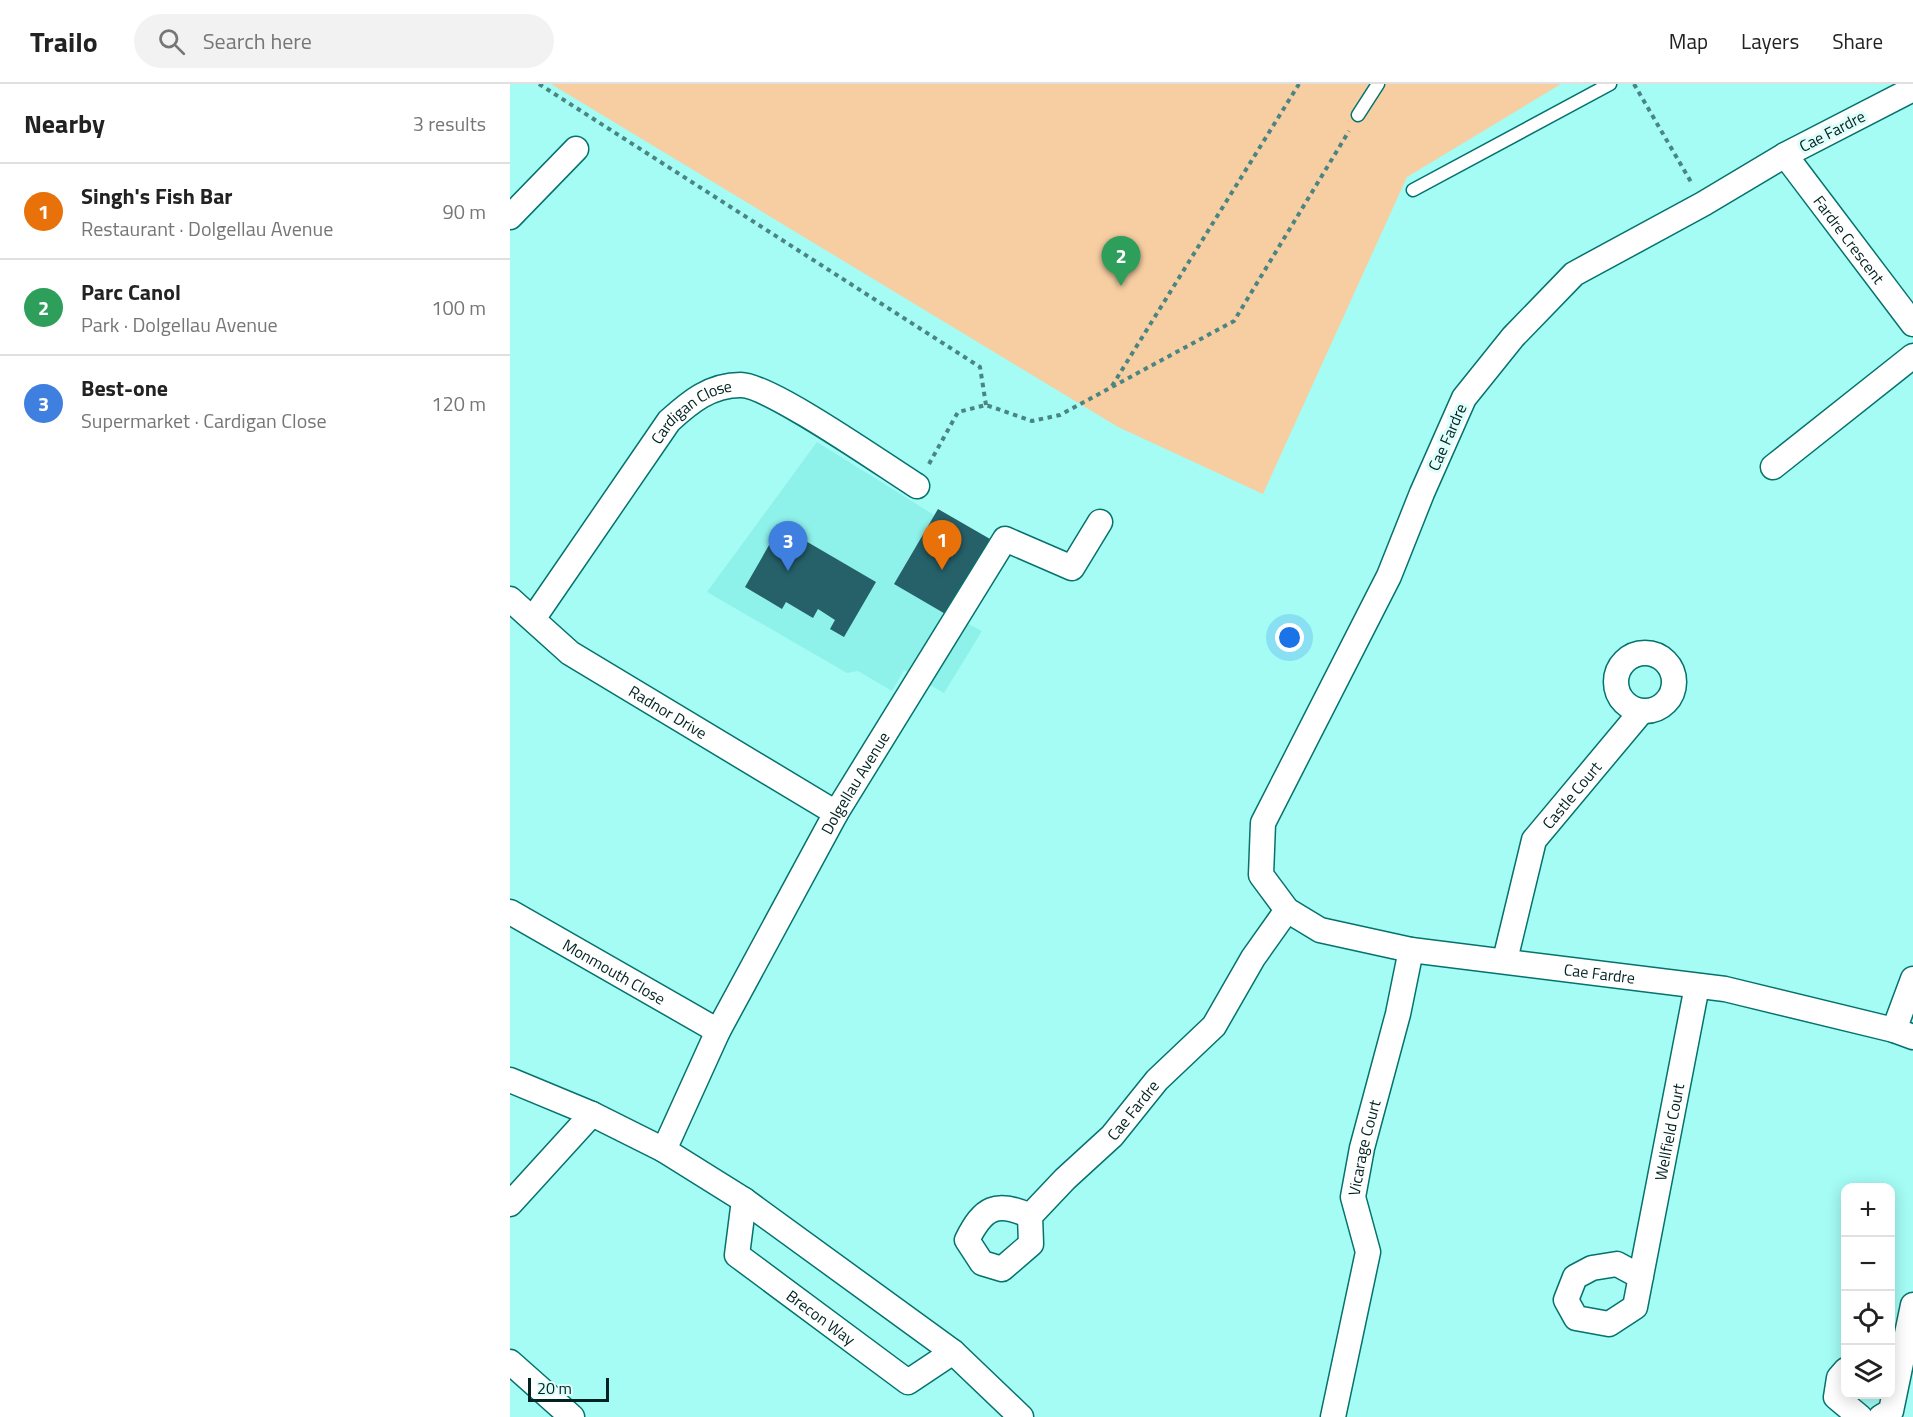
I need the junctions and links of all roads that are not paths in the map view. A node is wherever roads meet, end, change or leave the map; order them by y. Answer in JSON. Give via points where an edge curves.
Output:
{"nodes":[{"id":1,"x":1378,"y":84,"type":"edge"},
{"id":2,"x":1610,"y":84,"type":"edge"},
{"id":3,"x":1913,"y":89,"type":"edge"},
{"id":4,"x":1358,"y":115,"type":"road end"},
{"id":5,"x":576,"y":149,"type":"dead end"},
{"id":6,"x":1785,"y":155,"type":"junction"},
{"id":7,"x":1413,"y":190,"type":"dead end"},
{"id":8,"x":510,"y":217,"type":"edge"},
{"id":9,"x":1913,"y":324,"type":"edge"},
{"id":10,"x":1913,"y":356,"type":"edge"},
{"id":11,"x":1773,"y":467,"type":"dead end"},
{"id":12,"x":917,"y":486,"type":"road end"},
{"id":13,"x":1100,"y":522,"type":"dead end"},
{"id":14,"x":510,"y":599,"type":"edge"},
{"id":15,"x":533,"y":620,"type":"junction"},
{"id":16,"x":1641,"y":712,"type":"dead end"},
{"id":17,"x":836,"y":813,"type":"junction"},
{"id":18,"x":1287,"y":910,"type":"junction"},
{"id":19,"x":510,"y":912,"type":"edge"},
{"id":20,"x":1411,"y":950,"type":"junction"},
{"id":21,"x":1505,"y":960,"type":"junction"},
{"id":22,"x":1913,"y":979,"type":"edge"},
{"id":23,"x":1697,"y":986,"type":"junction"},
{"id":24,"x":718,"y":1031,"type":"junction"},
{"id":25,"x":1903,"y":1033,"type":"edge"},
{"id":26,"x":510,"y":1080,"type":"edge"},
{"id":27,"x":592,"y":1114,"type":"junction"},
{"id":28,"x":664,"y":1150,"type":"junction"},
{"id":29,"x":744,"y":1200,"type":"junction"},
{"id":30,"x":510,"y":1204,"type":"edge"},
{"id":31,"x":1030,"y":1216,"type":"dead end"},
{"id":32,"x":1641,"y":1277,"type":"dead end"},
{"id":33,"x":1913,"y":1305,"type":"edge"},
{"id":34,"x":953,"y":1352,"type":"junction"},
{"id":35,"x":1896,"y":1360,"type":"edge"},
{"id":36,"x":510,"y":1362,"type":"edge"},
{"id":37,"x":1841,"y":1375,"type":"edge"},
{"id":38,"x":572,"y":1417,"type":"edge"},
{"id":39,"x":1021,"y":1417,"type":"edge"},
{"id":40,"x":1333,"y":1417,"type":"edge"},
{"id":41,"x":1860,"y":1417,"type":"edge"},
{"id":42,"x":1881,"y":1417,"type":"edge"}],
"edges":[{"from":1,"to":4,"type":"lane"},
{"from":2,"to":7,"type":"lane"},
{"from":3,"to":6,"type":"street","name":"Cae Fardre"},
{"from":5,"to":8,"type":"street"},
{"from":6,"to":9,"type":"street","name":"Fardre Crescent"},
{"from":6,"to":18,"type":"street","name":"Cae Fardre","via":[[1574,274],[1513,337],[1464,398],[1389,576],[1263,823],[1261,875]]},
{"from":10,"to":11,"type":"street"},
{"from":12,"to":15,"type":"street","name":"Cardigan Close","via":[[772,394],[743,385],[716,388],[693,399],[669,421]]},
{"from":13,"to":17,"type":"street","name":"Dolgellau Avenue","via":[[1072,568],[1005,539]]},
{"from":14,"to":15,"type":"street","name":"Radnor Drive"},
{"from":15,"to":17,"type":"street","name":"Radnor Drive","via":[[570,653]]},
{"from":16,"to":21,"type":"street","name":"Castle Court","via":[[1534,840]]},
{"from":17,"to":24,"type":"street","name":"Dolgellau Avenue"},
{"from":18,"to":20,"type":"street","name":"Cae Fardre","via":[[1320,930]]},
{"from":18,"to":31,"type":"street","name":"Cae Fardre","via":[[1253,958],[1214,1026],[1158,1080],[1112,1136]]},
{"from":19,"to":24,"type":"street","name":"Monmouth Close"},
{"from":20,"to":21,"type":"street","name":"Cae Fardre"},
{"from":20,"to":40,"type":"street","name":"Vicarage Court","via":[[1353,1197],[1368,1252]]},
{"from":21,"to":23,"type":"street","name":"Cae Fardre"},
{"from":22,"to":25,"type":"street"},
{"from":23,"to":25,"type":"street","name":"Cae Fardre","via":[[1725,989]]},
{"from":23,"to":32,"type":"street","name":"Wellfield Court"},
{"from":24,"to":28,"type":"street","name":"Dolgellau Avenue"},
{"from":26,"to":27,"type":"street"},
{"from":27,"to":28,"type":"street"},
{"from":27,"to":30,"type":"street"},
{"from":28,"to":29,"type":"street"},
{"from":29,"to":34,"type":"street"},
{"from":29,"to":34,"type":"street","name":"Brecon Way","via":[[737,1256],[861,1349],[908,1382]]},
{"from":33,"to":35,"type":"street"},
{"from":34,"to":39,"type":"street"},
{"from":35,"to":42,"type":"street","via":[[1891,1411]]},
{"from":36,"to":38,"type":"street"},
{"from":37,"to":41,"type":"street","via":[[1836,1397]]}]}
